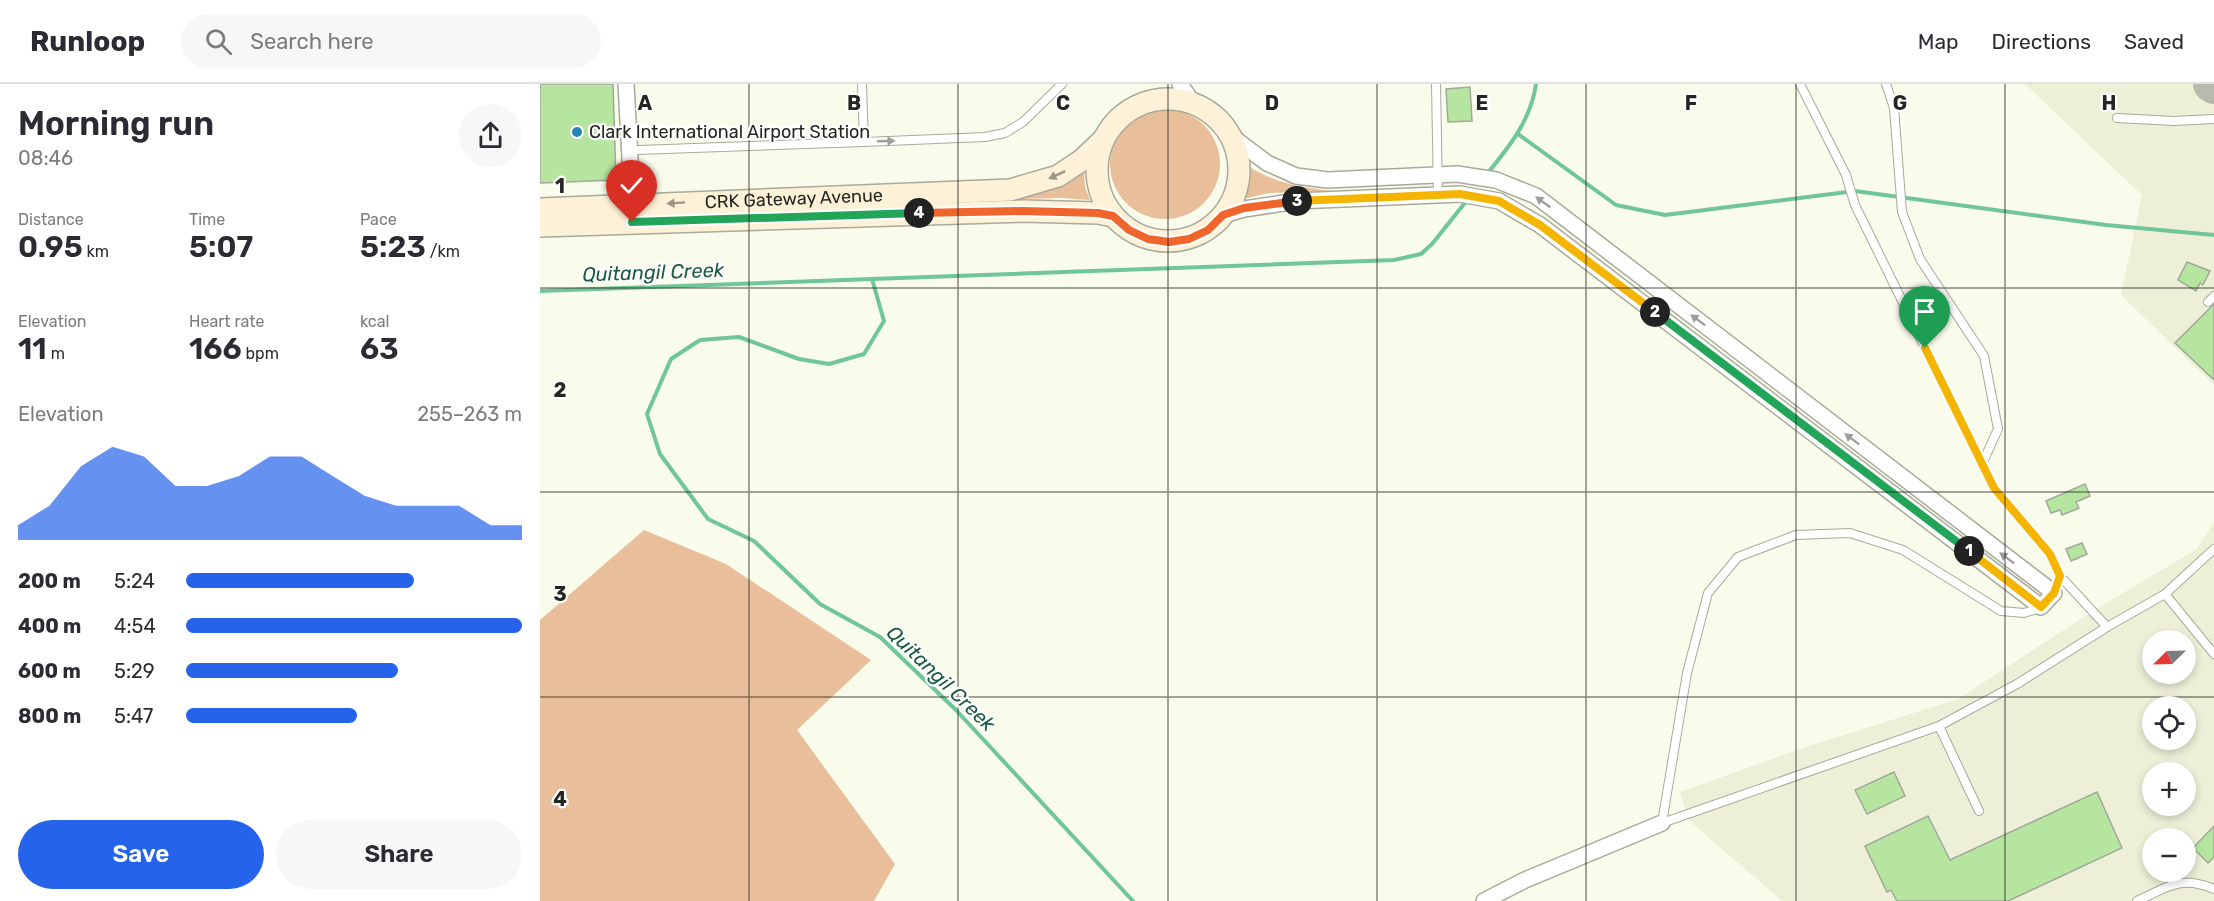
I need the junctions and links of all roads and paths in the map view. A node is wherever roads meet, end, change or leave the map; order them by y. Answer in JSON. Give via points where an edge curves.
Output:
{"nodes":[{"id":1,"x":626,"y":84,"type":"edge"},
{"id":2,"x":862,"y":84,"type":"edge"},
{"id":3,"x":1062,"y":84,"type":"edge"},
{"id":4,"x":1180,"y":84,"type":"edge"},
{"id":5,"x":1436,"y":84,"type":"edge"},
{"id":6,"x":1800,"y":84,"type":"edge"},
{"id":7,"x":1886,"y":84,"type":"edge"},
{"id":8,"x":1193,"y":103,"type":"junction"},
{"id":9,"x":2117,"y":118,"type":"dead end"},
{"id":10,"x":2214,"y":119,"type":"edge"},
{"id":11,"x":1231,"y":136,"type":"junction"},
{"id":12,"x":1103,"y":140,"type":"junction"},
{"id":13,"x":864,"y":142,"type":"junction"},
{"id":14,"x":638,"y":150,"type":"dead end"},
{"id":15,"x":1438,"y":175,"type":"junction"},
{"id":16,"x":1438,"y":196,"type":"junction"},
{"id":17,"x":540,"y":209,"type":"edge"},
{"id":18,"x":632,"y":214,"type":"junction"},
{"id":19,"x":1223,"y":215,"type":"junction"},
{"id":20,"x":1113,"y":216,"type":"junction"},
{"id":21,"x":540,"y":226,"type":"edge"},
{"id":22,"x":1982,"y":464,"type":"junction"},
{"id":23,"x":2214,"y":549,"type":"edge"},
{"id":24,"x":2060,"y":576,"type":"junction"},
{"id":25,"x":2054,"y":593,"type":"junction"},
{"id":26,"x":2165,"y":594,"type":"junction"},
{"id":27,"x":2041,"y":607,"type":"junction"},
{"id":28,"x":2107,"y":627,"type":"junction"},
{"id":29,"x":2214,"y":654,"type":"edge"},
{"id":30,"x":1939,"y":726,"type":"junction"},
{"id":31,"x":1979,"y":811,"type":"dead end"},
{"id":32,"x":1662,"y":823,"type":"junction"},
{"id":33,"x":2214,"y":889,"type":"edge"},
{"id":34,"x":1484,"y":901,"type":"edge"},
{"id":35,"x":2137,"y":901,"type":"edge"}],
"edges":[{"from":1,"to":18,"type":"street"},
{"from":2,"to":13,"type":"lane"},
{"from":13,"to":3,"type":"lane","one_way":true,"via":[[1005,133],[1023,122]]},
{"from":4,"to":8,"type":"street"},
{"from":5,"to":15,"type":"lane"},
{"from":6,"to":22,"type":"lane"},
{"from":7,"to":22,"type":"lane","via":[[1894,108],[1902,212],[1920,259],[1984,356],[1998,429]]},
{"from":8,"to":11,"type":"main road","via":[[1221,122]]},
{"from":8,"to":12,"type":"main road","via":[[1172,98],[1151,100],[1131,108],[1114,122]]},
{"from":9,"to":10,"type":"lane"},
{"from":11,"to":15,"type":"street","via":[[1267,163],[1296,176],[1328,180]]},
{"from":11,"to":19,"type":"main road","via":[[1238,156],[1239,177],[1234,198]]},
{"from":12,"to":18,"type":"main road","name":"CRK Gateway Avenue","one_way":true,"via":[[1058,176],[1010,190]]},
{"from":12,"to":20,"type":"main road","via":[[1097,159],[1097,180],[1102,199]]},
{"from":13,"to":14,"type":"lane"},
{"from":15,"to":16,"type":"lane"},
{"from":25,"to":15,"type":"street","one_way":true,"via":[[1536,196],[1496,180]]},
{"from":16,"to":19,"type":"street","via":[[1297,201]]},
{"from":16,"to":27,"type":"street","via":[[1460,194],[1499,201],[1540,225]]},
{"from":17,"to":18,"type":"main road","name":"CRK Gateway Avenue"},
{"from":18,"to":20,"type":"main road","name":"CRK Gateway Avenue","via":[[1023,211]]},
{"from":18,"to":21,"type":"main road","name":"CRK Gateway Avenue"},
{"from":19,"to":20,"type":"main road","via":[[1208,230],[1189,239],[1169,242],[1139,235]]},
{"from":22,"to":24,"type":"lane","via":[[1994,488],[2050,554]]},
{"from":23,"to":26,"type":"lane"},
{"from":24,"to":25,"type":"lane"},
{"from":24,"to":28,"type":"lane"},
{"from":25,"to":27,"type":"street"},
{"from":26,"to":28,"type":"lane"},
{"from":26,"to":29,"type":"lane"},
{"from":27,"to":32,"type":"lane","via":[[2024,613],[2001,611],[1903,550],[1850,533],[1796,535],[1738,557],[1708,593],[1687,673]]},
{"from":28,"to":30,"type":"lane","via":[[2017,684]]},
{"from":30,"to":31,"type":"lane"},
{"from":30,"to":32,"type":"lane"},
{"from":32,"to":34,"type":"street"},
{"from":33,"to":35,"type":"lane","via":[[2179,882]]}]}
